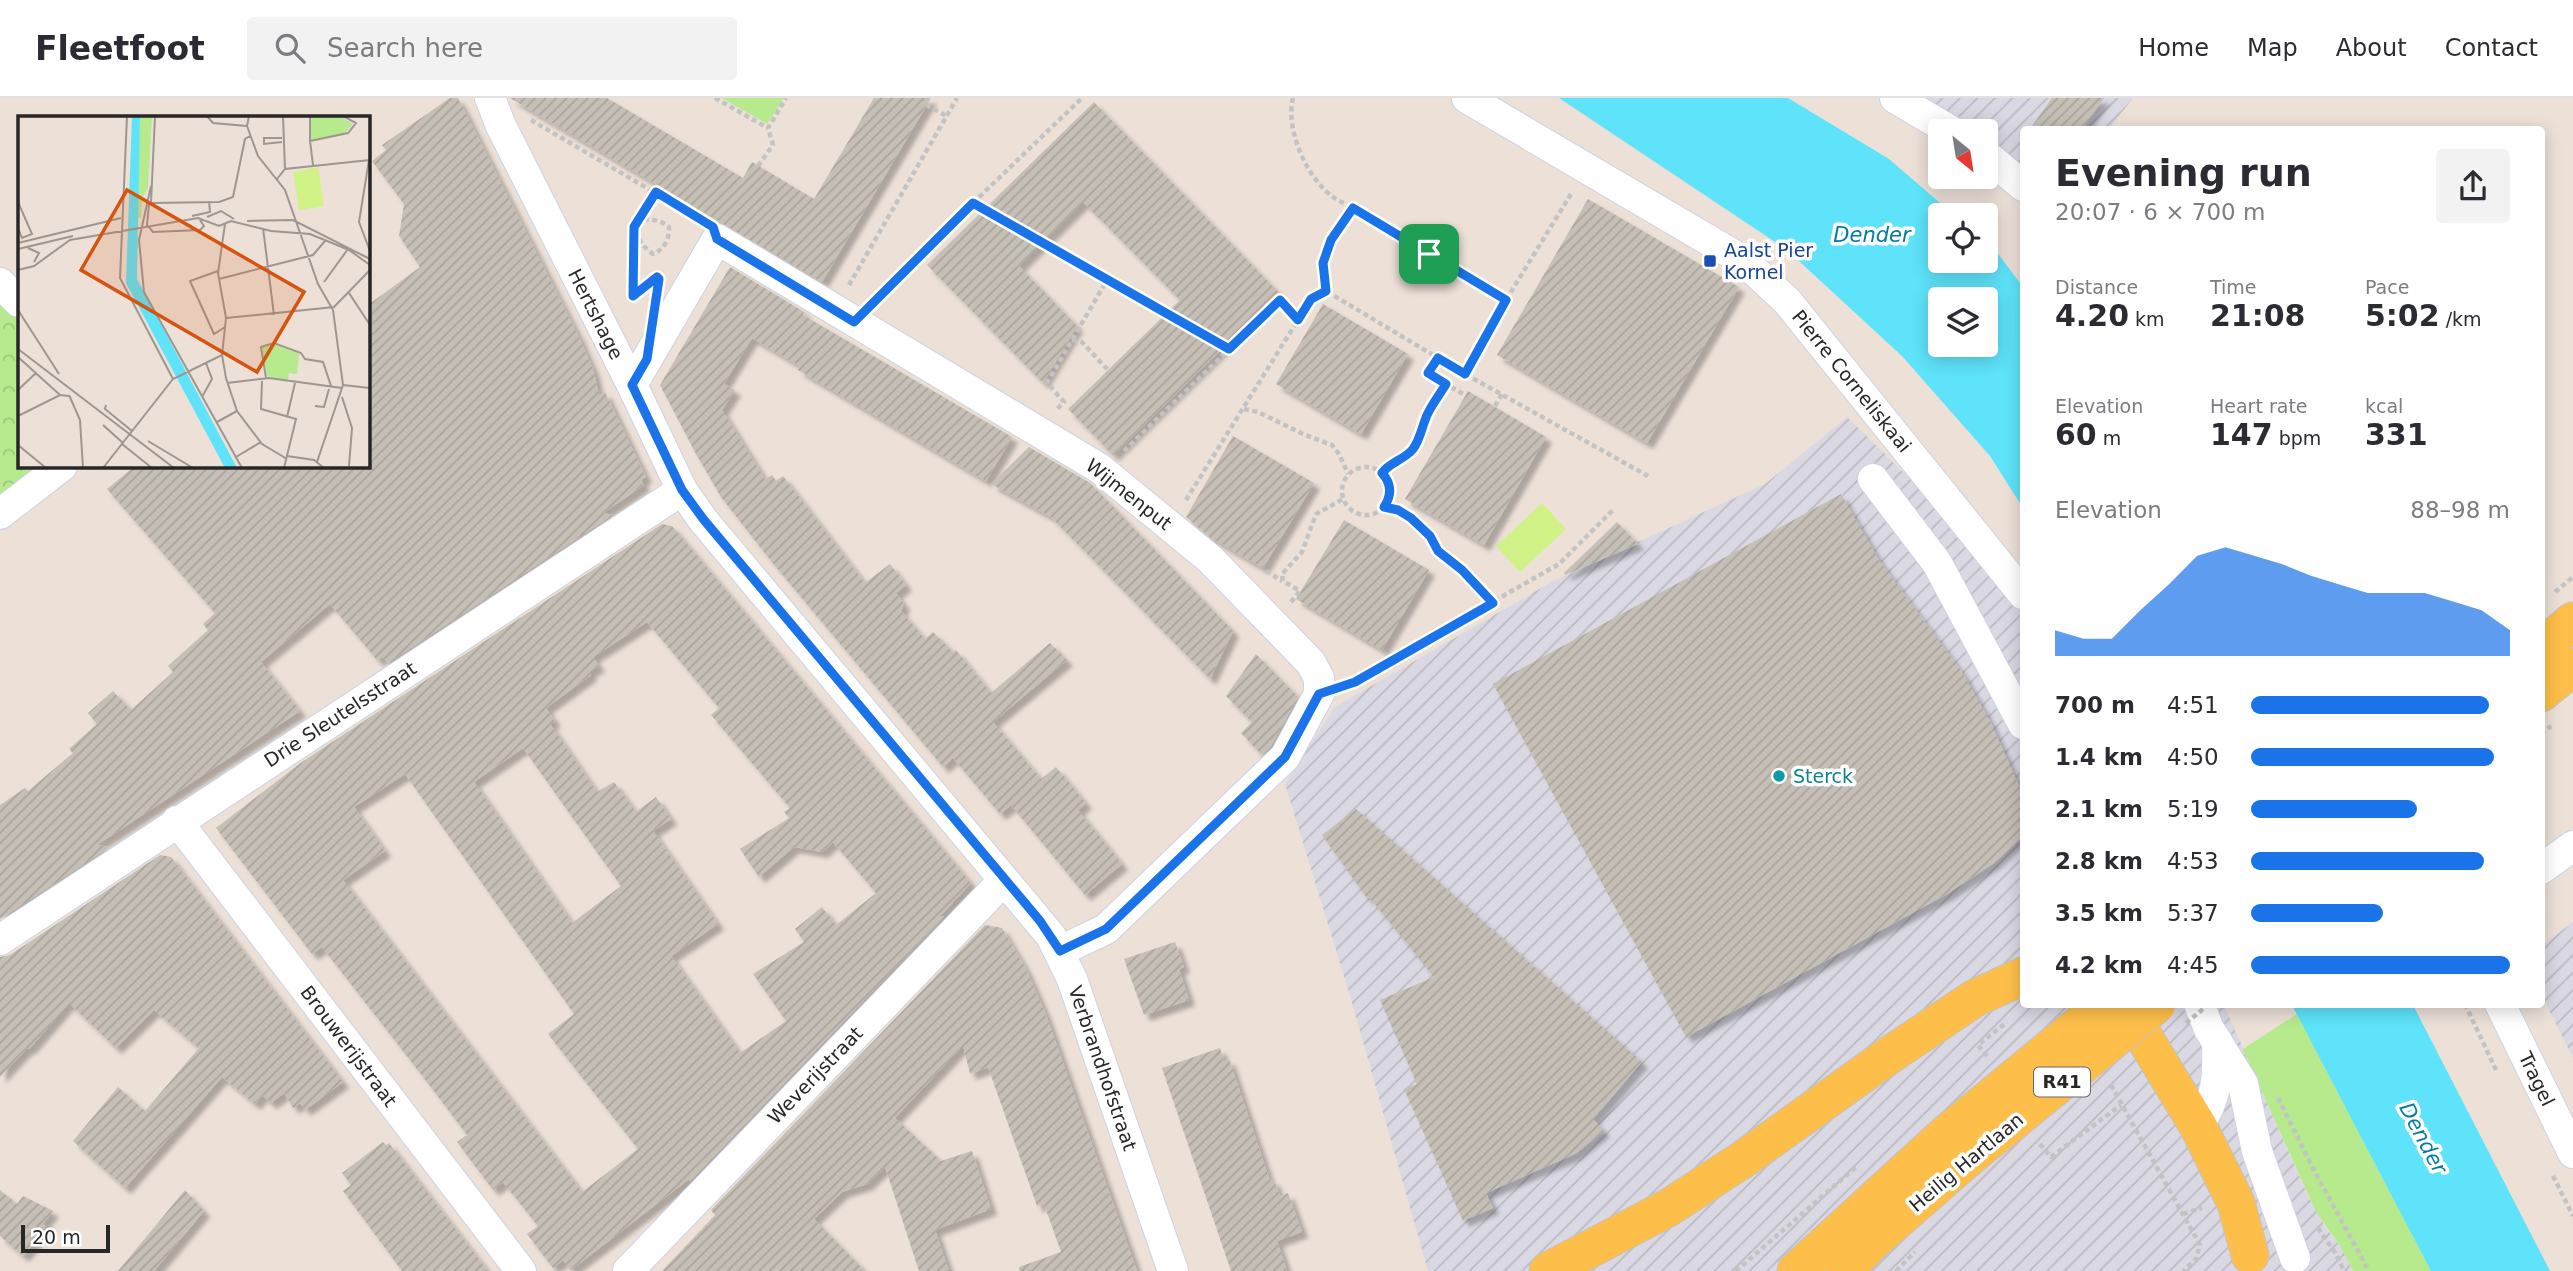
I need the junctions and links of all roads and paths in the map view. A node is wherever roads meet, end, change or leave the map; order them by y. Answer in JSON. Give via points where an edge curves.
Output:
{"nodes":[{"id":1,"x":491,"y":98,"type":"edge"},
{"id":2,"x":715,"y":98,"type":"edge"},
{"id":3,"x":786,"y":98,"type":"edge"},
{"id":4,"x":957,"y":98,"type":"edge"},
{"id":5,"x":1082,"y":98,"type":"edge"},
{"id":6,"x":1293,"y":98,"type":"edge"},
{"id":7,"x":1467,"y":98,"type":"edge"},
{"id":8,"x":1895,"y":98,"type":"edge"},
{"id":9,"x":926,"y":105,"type":"dead end"},
{"id":10,"x":947,"y":117,"type":"junction"},
{"id":11,"x":528,"y":118,"type":"dead end"},
{"id":12,"x":1931,"y":119,"type":"edge"},
{"id":13,"x":768,"y":128,"type":"junction"},
{"id":14,"x":1998,"y":165,"type":"edge"},
{"id":15,"x":758,"y":166,"type":"dead end"},
{"id":16,"x":1586,"y":169,"type":"junction"},
{"id":17,"x":2020,"y":183,"type":"edge"},
{"id":18,"x":656,"y":192,"type":"junction"},
{"id":19,"x":973,"y":203,"type":"junction"},
{"id":20,"x":1353,"y":208,"type":"junction"},
{"id":21,"x":639,"y":220,"type":"junction"},
{"id":22,"x":634,"y":227,"type":"junction"},
{"id":23,"x":1032,"y":237,"type":"junction"},
{"id":24,"x":717,"y":239,"type":"junction"},
{"id":25,"x":1011,"y":257,"type":"dead end"},
{"id":26,"x":1107,"y":280,"type":"junction"},
{"id":27,"x":0,"y":283,"type":"edge"},
{"id":28,"x":1326,"y":291,"type":"junction"},
{"id":29,"x":657,"y":292,"type":"dead end"},
{"id":30,"x":1506,"y":300,"type":"junction"},
{"id":31,"x":18,"y":301,"type":"edge"},
{"id":32,"x":844,"y":316,"type":"junction"},
{"id":33,"x":1298,"y":320,"type":"junction"},
{"id":34,"x":1072,"y":340,"type":"junction"},
{"id":35,"x":1229,"y":349,"type":"junction"},
{"id":36,"x":1438,"y":358,"type":"junction"},
{"id":37,"x":1108,"y":370,"type":"dead end"},
{"id":38,"x":1465,"y":374,"type":"junction"},
{"id":39,"x":1446,"y":384,"type":"junction"},
{"id":40,"x":632,"y":385,"type":"junction"},
{"id":41,"x":1502,"y":394,"type":"junction"},
{"id":42,"x":1465,"y":395,"type":"dead end"},
{"id":43,"x":1495,"y":406,"type":"dead end"},
{"id":44,"x":1244,"y":409,"type":"junction"},
{"id":45,"x":1034,"y":430,"type":"junction"},
{"id":46,"x":61,"y":467,"type":"edge"},
{"id":47,"x":1103,"y":472,"type":"junction"},
{"id":48,"x":1382,"y":473,"type":"junction"},
{"id":49,"x":1348,"y":474,"type":"junction"},
{"id":50,"x":1648,"y":476,"type":"dead end"},
{"id":51,"x":1873,"y":479,"type":"dead end"},
{"id":52,"x":682,"y":490,"type":"junction"},
{"id":53,"x":1343,"y":499,"type":"junction"},
{"id":54,"x":1384,"y":507,"type":"junction"},
{"id":55,"x":1614,"y":509,"type":"dead end"},
{"id":56,"x":0,"y":514,"type":"edge"},
{"id":57,"x":1169,"y":526,"type":"junction"},
{"id":58,"x":1295,"y":588,"type":"dead end"},
{"id":59,"x":2020,"y":590,"type":"edge"},
{"id":60,"x":1493,"y":603,"type":"junction"},
{"id":61,"x":2573,"y":621,"type":"edge"},
{"id":62,"x":2545,"y":645,"type":"edge"},
{"id":63,"x":2573,"y":667,"type":"edge"},
{"id":64,"x":2545,"y":690,"type":"edge"},
{"id":65,"x":1319,"y":694,"type":"junction"},
{"id":66,"x":2020,"y":718,"type":"edge"},
{"id":67,"x":177,"y":821,"type":"junction"},
{"id":68,"x":2573,"y":846,"type":"edge"},
{"id":69,"x":2545,"y":866,"type":"edge"},
{"id":70,"x":1004,"y":880,"type":"junction"},
{"id":71,"x":0,"y":940,"type":"edge"},
{"id":72,"x":1060,"y":951,"type":"junction"},
{"id":73,"x":2020,"y":977,"type":"edge"},
{"id":74,"x":2100,"y":1008,"type":"edge"},
{"id":75,"x":2126,"y":1008,"type":"edge"},
{"id":76,"x":2151,"y":1008,"type":"edge"},
{"id":77,"x":2201,"y":1008,"type":"edge"},
{"id":78,"x":2502,"y":1008,"type":"edge"},
{"id":79,"x":1984,"y":1040,"type":"dead end"},
{"id":80,"x":2217,"y":1041,"type":"junction"},
{"id":81,"x":1987,"y":1056,"type":"dead end"},
{"id":82,"x":2276,"y":1094,"type":"dead end"},
{"id":83,"x":2199,"y":1126,"type":"junction"},
{"id":84,"x":2040,"y":1144,"type":"dead end"},
{"id":85,"x":1957,"y":1146,"type":"junction"},
{"id":86,"x":2573,"y":1153,"type":"edge"},
{"id":87,"x":1862,"y":1163,"type":"dead end"},
{"id":88,"x":2316,"y":1226,"type":"dead end"},
{"id":89,"x":2241,"y":1263,"type":"edge"},
{"id":90,"x":2301,"y":1265,"type":"edge"},
{"id":91,"x":521,"y":1271,"type":"edge"},
{"id":92,"x":628,"y":1271,"type":"edge"},
{"id":93,"x":1172,"y":1271,"type":"edge"},
{"id":94,"x":1548,"y":1271,"type":"edge"},
{"id":95,"x":1736,"y":1271,"type":"edge"},
{"id":96,"x":1796,"y":1271,"type":"edge"},
{"id":97,"x":1844,"y":1271,"type":"edge"},
{"id":98,"x":2183,"y":1271,"type":"edge"},
{"id":99,"x":2344,"y":1271,"type":"edge"},
{"id":100,"x":2369,"y":1271,"type":"edge"}],
"edges":[{"from":1,"to":40,"type":"street","name":"Hertshage","via":[[500,126]]},
{"from":2,"to":13,"type":"path"},
{"from":3,"to":13,"type":"path"},
{"from":4,"to":10,"type":"path"},
{"from":5,"to":19,"type":"path"},
{"from":6,"to":20,"type":"path","via":[[1292,131],[1308,165],[1333,197]]},
{"from":7,"to":16,"type":"street","name":"Pierre Corneliskaai"},
{"from":8,"to":12,"type":"street"},
{"from":9,"to":10,"type":"path"},
{"from":10,"to":32,"type":"path"},
{"from":11,"to":18,"type":"path"},
{"from":13,"to":15,"type":"path","via":[[773,145]]},
{"from":14,"to":17,"type":"street"},
{"from":16,"to":30,"type":"path"},
{"from":16,"to":59,"type":"street","name":"Pierre Corneliskaai","via":[[1744,261],[1787,302]]},
{"from":18,"to":21,"type":"path"},
{"from":18,"to":24,"type":"path","via":[[713,227]]},
{"from":19,"to":23,"type":"path"},
{"from":19,"to":32,"type":"path"},
{"from":20,"to":28,"type":"path","via":[[1331,240],[1323,263]]},
{"from":20,"to":30,"type":"path"},
{"from":21,"to":22,"type":"path"},
{"from":21,"to":22,"type":"path","via":[[655,219],[669,227],[662,249],[653,254],[647,251]]},
{"from":22,"to":29,"type":"path","via":[[632,295],[659,277]]},
{"from":23,"to":25,"type":"path"},
{"from":23,"to":26,"type":"path"},
{"from":24,"to":32,"type":"street","name":"Wijmenput"},
{"from":24,"to":40,"type":"street"},
{"from":26,"to":34,"type":"path"},
{"from":26,"to":35,"type":"path"},
{"from":27,"to":31,"type":"street"},
{"from":28,"to":33,"type":"path","via":[[1311,299]]},
{"from":28,"to":36,"type":"path"},
{"from":30,"to":38,"type":"path"},
{"from":32,"to":45,"type":"street","name":"Wijmenput"},
{"from":33,"to":35,"type":"path","via":[[1280,300]]},
{"from":33,"to":44,"type":"path"},
{"from":34,"to":37,"type":"path","via":[[1082,342]]},
{"from":34,"to":45,"type":"path","via":[[1047,383],[1065,402]]},
{"from":35,"to":47,"type":"path"},
{"from":36,"to":38,"type":"path"},
{"from":36,"to":39,"type":"path","via":[[1428,373]]},
{"from":38,"to":41,"type":"path"},
{"from":39,"to":42,"type":"path"},
{"from":39,"to":48,"type":"path","via":[[1413,448]]},
{"from":40,"to":52,"type":"street","name":"Hertshage"},
{"from":41,"to":43,"type":"path"},
{"from":41,"to":50,"type":"path"},
{"from":44,"to":49,"type":"path","via":[[1332,445]]},
{"from":44,"to":57,"type":"path"},
{"from":45,"to":47,"type":"street","name":"Wijmenput"},
{"from":46,"to":56,"type":"street"},
{"from":47,"to":57,"type":"street","name":"Wijmenput"},
{"from":48,"to":49,"type":"path","via":[[1369,466]]},
{"from":48,"to":54,"type":"path","via":[[1390,493]]},
{"from":49,"to":53,"type":"path","via":[[1342,486]]},
{"from":51,"to":66,"type":"street","via":[[1937,563]]},
{"from":52,"to":67,"type":"street","name":"Drie Sleutelsstraat"},
{"from":52,"to":70,"type":"street","name":"Hertshage"},
{"from":53,"to":54,"type":"path","via":[[1361,515]]},
{"from":53,"to":58,"type":"path","via":[[1316,514],[1302,552],[1282,574],[1283,581]]},
{"from":54,"to":60,"type":"path","via":[[1411,518]]},
{"from":55,"to":60,"type":"path","via":[[1559,564]]},
{"from":57,"to":65,"type":"street","name":"Wijmenput","via":[[1210,559],[1311,663],[1319,678]]},
{"from":60,"to":65,"type":"path","via":[[1355,682]]},
{"from":61,"to":62,"type":"main road"},
{"from":63,"to":64,"type":"main road"},
{"from":65,"to":72,"type":"street","via":[[1285,757],[1106,929]]},
{"from":67,"to":71,"type":"street","name":"Drie Sleutelsstraat"},
{"from":67,"to":91,"type":"street","name":"Brouwerijstraat"},
{"from":68,"to":69,"type":"street"},
{"from":70,"to":72,"type":"street","name":"Verbrandhofstraat"},
{"from":70,"to":92,"type":"street","name":"Weverijstraat"},
{"from":72,"to":93,"type":"street","name":"Verbrandhofstraat"},
{"from":73,"to":94,"type":"main road","via":[[1975,998],[1668,1208]]},
{"from":74,"to":85,"type":"main road","name":"Heilig Hartlaan","number":"R41","bridge":true},
{"from":75,"to":83,"type":"main road"},
{"from":76,"to":85,"type":"main road","name":"Heilig Hartlaan","number":"R41","bridge":true},
{"from":77,"to":80,"type":"street"},
{"from":78,"to":86,"type":"street","name":"Tragel"},
{"from":79,"to":81,"type":"path","via":[[1978,1045]]},
{"from":80,"to":83,"type":"street","via":[[2218,1078]]},
{"from":80,"to":90,"type":"street","via":[[2243,1084],[2257,1151]]},
{"from":82,"to":100,"type":"path"},
{"from":83,"to":89,"type":"main road","via":[[2235,1203]]},
{"from":84,"to":98,"type":"path","via":[[2051,1157],[2121,1105],[2200,1245],[2199,1254]]},
{"from":85,"to":96,"type":"main road","name":"Heilig Hartlaan","number":"R41"},
{"from":85,"to":97,"type":"main road","name":"Heilig Hartlaan","number":"R41"},
{"from":87,"to":95,"type":"path"},
{"from":88,"to":99,"type":"path"},
{"from":89,"to":90,"type":"street","via":[[2267,1251],[2284,1253]]}]}
